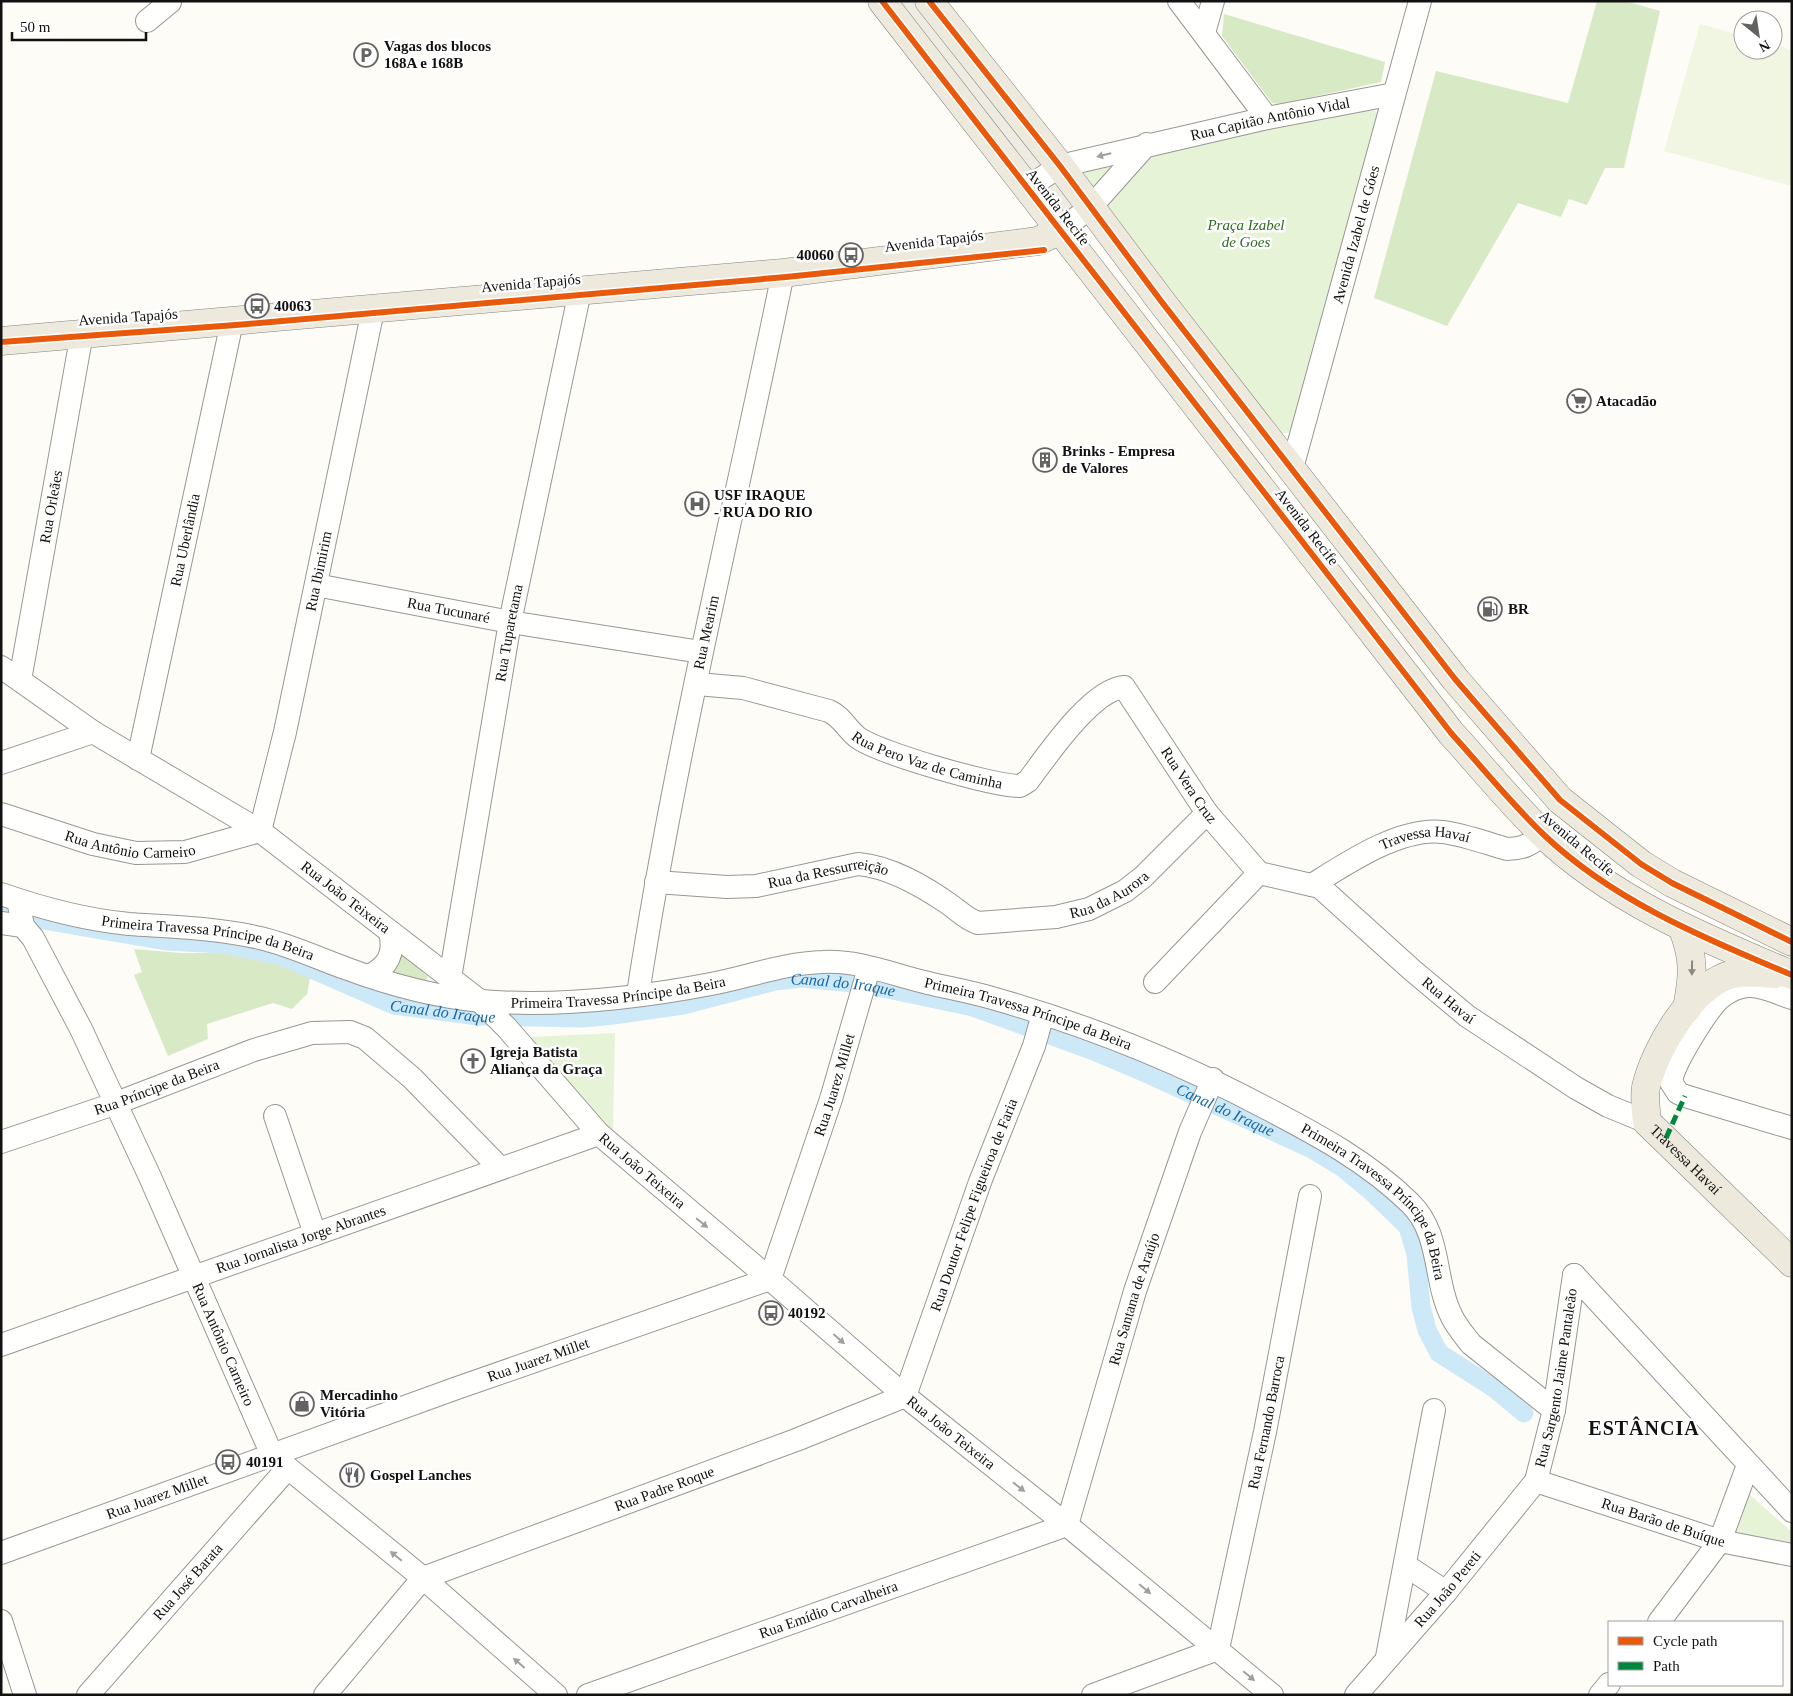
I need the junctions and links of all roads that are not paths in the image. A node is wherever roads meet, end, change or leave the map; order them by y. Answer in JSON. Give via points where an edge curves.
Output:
{"nodes":[{"id":1,"x":882,"y":1,"type":"edge"},
{"id":2,"x":930,"y":1,"type":"edge"},
{"id":3,"x":1179,"y":1,"type":"edge"},
{"id":4,"x":1213,"y":1,"type":"edge"},
{"id":5,"x":1420,"y":1,"type":"edge"},
{"id":6,"x":170,"y":2,"type":"edge"},
{"id":7,"x":147,"y":21,"type":"dead end"},
{"id":8,"x":1204,"y":33,"type":"junction"},
{"id":9,"x":1394,"y":94,"type":"junction"},
{"id":10,"x":1267,"y":118,"type":"junction"},
{"id":11,"x":1147,"y":144,"type":"junction"},
{"id":12,"x":1060,"y":166,"type":"junction"},
{"id":13,"x":1027,"y":188,"type":"junction"},
{"id":14,"x":1090,"y":208,"type":"junction"},
{"id":15,"x":1060,"y":230,"type":"junction"},
{"id":16,"x":783,"y":273,"type":"junction"},
{"id":17,"x":580,"y":291,"type":"junction"},
{"id":18,"x":373,"y":310,"type":"junction"},
{"id":19,"x":232,"y":322,"type":"junction"},
{"id":20,"x":82,"y":333,"type":"junction"},
{"id":21,"x":1,"y":341,"type":"edge"},
{"id":22,"x":1292,"y":468,"type":"junction"},
{"id":23,"x":316,"y":585,"type":"junction"},
{"id":24,"x":510,"y":622,"type":"junction"},
{"id":25,"x":701,"y":652,"type":"junction"},
{"id":26,"x":1,"y":667,"type":"edge"},
{"id":27,"x":20,"y":680,"type":"junction"},
{"id":28,"x":697,"y":684,"type":"junction"},
{"id":29,"x":1128,"y":690,"type":"joint"},
{"id":30,"x":93,"y":732,"type":"junction"},
{"id":31,"x":138,"y":759,"type":"junction"},
{"id":32,"x":1,"y":763,"type":"edge"},
{"id":33,"x":1207,"y":813,"type":"junction"},
{"id":34,"x":1,"y":814,"type":"edge"},
{"id":35,"x":260,"y":832,"type":"junction"},
{"id":36,"x":1543,"y":834,"type":"junction"},
{"id":37,"x":1259,"y":873,"type":"junction"},
{"id":38,"x":656,"y":882,"type":"junction"},
{"id":39,"x":1312,"y":884,"type":"junction"},
{"id":40,"x":9,"y":897,"type":"edge"},
{"id":41,"x":986,"y":923,"type":"joint"},
{"id":42,"x":1682,"y":927,"type":"junction"},
{"id":43,"x":19,"y":929,"type":"edge"},
{"id":44,"x":390,"y":932,"type":"junction"},
{"id":45,"x":1789,"y":939,"type":"edge"},
{"id":46,"x":868,"y":972,"type":"junction"},
{"id":47,"x":1792,"y":975,"type":"edge"},
{"id":48,"x":369,"y":976,"type":"junction"},
{"id":49,"x":450,"y":978,"type":"junction"},
{"id":50,"x":1155,"y":982,"type":"dead end"},
{"id":51,"x":638,"y":994,"type":"junction"},
{"id":52,"x":1792,"y":998,"type":"edge"},
{"id":53,"x":480,"y":1001,"type":"junction"},
{"id":54,"x":1687,"y":1009,"type":"junction"},
{"id":55,"x":1039,"y":1028,"type":"junction"},
{"id":56,"x":1210,"y":1084,"type":"junction"},
{"id":57,"x":114,"y":1104,"type":"junction"},
{"id":58,"x":275,"y":1116,"type":"dead end"},
{"id":59,"x":1647,"y":1122,"type":"junction"},
{"id":60,"x":1792,"y":1128,"type":"edge"},
{"id":61,"x":599,"y":1134,"type":"junction"},
{"id":62,"x":1,"y":1142,"type":"edge"},
{"id":63,"x":500,"y":1168,"type":"junction"},
{"id":64,"x":1310,"y":1196,"type":"dead end"},
{"id":65,"x":315,"y":1234,"type":"junction"},
{"id":66,"x":1792,"y":1263,"type":"edge"},
{"id":67,"x":194,"y":1277,"type":"junction"},
{"id":68,"x":770,"y":1279,"type":"junction"},
{"id":69,"x":1,"y":1344,"type":"edge"},
{"id":70,"x":905,"y":1396,"type":"junction"},
{"id":71,"x":1434,"y":1410,"type":"dead end"},
{"id":72,"x":1554,"y":1410,"type":"junction"},
{"id":73,"x":280,"y":1462,"type":"junction"},
{"id":74,"x":1748,"y":1465,"type":"junction"},
{"id":75,"x":1536,"y":1481,"type":"junction"},
{"id":76,"x":1792,"y":1511,"type":"edge"},
{"id":77,"x":1067,"y":1525,"type":"junction"},
{"id":78,"x":1720,"y":1541,"type":"junction"},
{"id":79,"x":1,"y":1553,"type":"edge"},
{"id":80,"x":1792,"y":1555,"type":"edge"},
{"id":81,"x":1405,"y":1565,"type":"junction"},
{"id":82,"x":423,"y":1578,"type":"junction"},
{"id":83,"x":1446,"y":1592,"type":"junction"},
{"id":84,"x":1,"y":1621,"type":"edge"},
{"id":85,"x":1660,"y":1621,"type":"edge"},
{"id":86,"x":1218,"y":1649,"type":"junction"},
{"id":87,"x":1386,"y":1658,"type":"junction"},
{"id":88,"x":1608,"y":1685,"type":"edge"},
{"id":89,"x":549,"y":1693,"type":"edge"},
{"id":90,"x":25,"y":1695,"type":"edge"},
{"id":91,"x":88,"y":1695,"type":"edge"},
{"id":92,"x":325,"y":1695,"type":"edge"},
{"id":93,"x":588,"y":1695,"type":"edge"},
{"id":94,"x":1093,"y":1695,"type":"edge"},
{"id":95,"x":1272,"y":1695,"type":"edge"},
{"id":96,"x":1356,"y":1695,"type":"edge"},
{"id":97,"x":1600,"y":1695,"type":"edge"}],
"edges":[{"from":1,"to":13,"type":"main road","name":"Avenida Recife"},
{"from":2,"to":12,"type":"main road","name":"Avenida Recife"},
{"from":3,"to":8,"type":"street"},
{"from":4,"to":8,"type":"street"},
{"from":5,"to":9,"type":"street","name":"Avenida Izabel de Góes"},
{"from":6,"to":7,"type":"street"},
{"from":8,"to":10,"type":"street"},
{"from":9,"to":10,"type":"street","name":"Rua Capitão Antônio Vidal"},
{"from":9,"to":22,"type":"street","name":"Avenida Izabel de Góes"},
{"from":10,"to":11,"type":"street","name":"Rua Capitão Antônio Vidal"},
{"from":11,"to":12,"type":"street","name":"Rua Capitão Antônio Vidal","one_way":true},
{"from":11,"to":14,"type":"street"},
{"from":12,"to":13,"type":"street","name":"Rua Capitão Antônio Vidal"},
{"from":12,"to":14,"type":"main road","name":"Avenida Recife"},
{"from":13,"to":15,"type":"main road","name":"Avenida Recife"},
{"from":14,"to":15,"type":"street","name":"Avenida Tapajós"},
{"from":14,"to":22,"type":"main road","name":"Avenida Recife"},
{"from":15,"to":16,"type":"main road","name":"Avenida Tapajós","via":[[1038,241]]},
{"from":15,"to":36,"type":"main road","name":"Avenida Recife","via":[[1451,732]]},
{"from":16,"to":17,"type":"main road","name":"Avenida Tapajós"},
{"from":16,"to":25,"type":"street","name":"Rua Mearim"},
{"from":17,"to":18,"type":"main road","name":"Avenida Tapajós"},
{"from":17,"to":24,"type":"street","name":"Rua Tuparetama"},
{"from":18,"to":19,"type":"main road","name":"Avenida Tapajós"},
{"from":18,"to":23,"type":"street","name":"Rua Ibimirim"},
{"from":19,"to":20,"type":"main road","name":"Avenida Tapajós"},
{"from":19,"to":31,"type":"street","name":"Rua Uberlândia"},
{"from":20,"to":21,"type":"main road","name":"Avenida Tapajós"},
{"from":20,"to":27,"type":"street","name":"Rua Orleães"},
{"from":22,"to":45,"type":"main road","name":"Avenida Recife","via":[[1455,679],[1560,800],[1641,864],[1672,883]]},
{"from":23,"to":24,"type":"street","name":"Rua Tucunaré"},
{"from":23,"to":35,"type":"street","name":"Rua Ibimirim"},
{"from":24,"to":25,"type":"street","name":"Rua Tucunaré"},
{"from":24,"to":49,"type":"street","name":"Rua Tuparetama"},
{"from":25,"to":28,"type":"street","name":"Rua Mearim"},
{"from":26,"to":27,"type":"street","name":"Rua João Teixeira"},
{"from":27,"to":30,"type":"street","name":"Rua João Teixeira"},
{"from":28,"to":29,"type":"street","name":"Rua Pero Vaz de Caminha","via":[[743,688],[829,710],[838,715],[857,737],[887,752],[1020,786],[1028,781],[1066,732],[1095,702],[1120,687]]},
{"from":28,"to":38,"type":"street","name":"Rua Mearim"},
{"from":29,"to":33,"type":"street","name":"Rua Vera Cruz"},
{"from":30,"to":31,"type":"street","name":"Rua João Teixeira"},
{"from":30,"to":32,"type":"street"},
{"from":31,"to":35,"type":"street","name":"Rua João Teixeira"},
{"from":33,"to":37,"type":"street","name":"Rua Vera Cruz"},
{"from":33,"to":41,"type":"street","name":"Rua da Aurora","via":[[1143,877],[1108,900],[1072,915]]},
{"from":34,"to":35,"type":"street","name":"Rua Antônio Carneiro","via":[[93,844],[136,852],[185,852]]},
{"from":35,"to":44,"type":"street","name":"Rua João Teixeira"},
{"from":36,"to":39,"type":"street","name":"Travessa Havaí","via":[[1530,845],[1518,849],[1443,832],[1413,834],[1374,849]]},
{"from":36,"to":42,"type":"main road","name":"Avenida Recife","via":[[1624,896]]},
{"from":37,"to":39,"type":"street","name":"Rua Havaí"},
{"from":37,"to":50,"type":"street"},
{"from":38,"to":41,"type":"street","name":"Rua da Ressurreição","via":[[756,886],[849,866],[875,866],[897,874],[936,896],[970,920]]},
{"from":38,"to":51,"type":"street","name":"Rua Mearim"},
{"from":39,"to":59,"type":"street","name":"Rua Havaí","via":[[1328,893],[1468,1016],[1576,1088]]},
{"from":40,"to":43,"type":"street","name":"Rua Antônio Carneiro"},
{"from":40,"to":48,"type":"street","name":"Primeira Travessa Príncipe da Beira","via":[[125,924],[183,926],[259,937]]},
{"from":42,"to":47,"type":"main road","name":"Avenida Recife"},
{"from":42,"to":54,"type":"main road","name":"Travessa Havaí","one_way":true,"via":[[1690,946],[1693,967]]},
{"from":43,"to":57,"type":"street","name":"Rua Antônio Carneiro","via":[[81,1029]]},
{"from":44,"to":48,"type":"street","via":[[393,943],[390,959]]},
{"from":44,"to":49,"type":"street","name":"Rua João Teixeira"},
{"from":46,"to":51,"type":"street","name":"Primeira Travessa Príncipe da Beira","via":[[829,961],[798,964],[709,985]]},
{"from":46,"to":55,"type":"street","name":"Primeira Travessa Príncipe da Beira","via":[[990,997]]},
{"from":46,"to":68,"type":"street","name":"Rua Juarez Millet","via":[[831,1099]]},
{"from":47,"to":54,"type":"main road","name":"Travessa Havaí","via":[[1732,974],[1703,992]]},
{"from":48,"to":53,"type":"street","name":"Primeira Travessa Príncipe da Beira"},
{"from":49,"to":53,"type":"street","name":"Rua João Teixeira"},
{"from":51,"to":53,"type":"street","name":"Primeira Travessa Príncipe da Beira","via":[[573,1001]]},
{"from":52,"to":60,"type":"street","via":[[1751,986],[1730,991],[1706,1014],[1673,1071],[1671,1082],[1678,1093],[1685,1096]]},
{"from":53,"to":61,"type":"street","name":"Rua João Teixeira","via":[[508,1028]]},
{"from":54,"to":59,"type":"main road","name":"Travessa Havaí","via":[[1667,1036],[1653,1064],[1645,1097]]},
{"from":55,"to":56,"type":"street","name":"Primeira Travessa Príncipe da Beira","via":[[1150,1053]]},
{"from":55,"to":70,"type":"street","name":"Rua Doutor Felipe Figueiroa de Faria","via":[[980,1182]]},
{"from":56,"to":72,"type":"street","name":"Primeira Travessa Príncipe da Beira","via":[[1321,1136],[1370,1168],[1414,1206],[1431,1233],[1445,1299],[1461,1331],[1471,1344]]},
{"from":56,"to":77,"type":"street","name":"Rua Santana de Araújo","via":[[1135,1291]]},
{"from":57,"to":62,"type":"street","name":"Rua Príncipe da Beira"},
{"from":57,"to":63,"type":"street","name":"Rua Príncipe da Beira","via":[[254,1050],[312,1033],[350,1032],[365,1038],[412,1078]]},
{"from":57,"to":67,"type":"street","name":"Rua Antônio Carneiro"},
{"from":58,"to":65,"type":"street"},
{"from":59,"to":66,"type":"main road","name":"Travessa Havaí"},
{"from":61,"to":63,"type":"street","name":"Rua Jornalista Jorge Abrantes"},
{"from":61,"to":68,"type":"street","name":"Rua João Teixeira","one_way":true},
{"from":63,"to":65,"type":"street","name":"Rua Jornalista Jorge Abrantes"},
{"from":64,"to":86,"type":"street","name":"Rua Fernando Barroca","via":[[1265,1432]]},
{"from":65,"to":67,"type":"street","name":"Rua Jornalista Jorge Abrantes"},
{"from":67,"to":69,"type":"street","name":"Rua Jornalista Jorge Abrantes"},
{"from":67,"to":73,"type":"street","name":"Rua Antônio Carneiro"},
{"from":68,"to":70,"type":"street","name":"Rua João Teixeira","one_way":true},
{"from":68,"to":73,"type":"street","name":"Rua Juarez Millet"},
{"from":70,"to":77,"type":"street","name":"Rua João Teixeira","one_way":true},
{"from":70,"to":82,"type":"street","name":"Rua Padre Roque","via":[[796,1440]]},
{"from":71,"to":81,"type":"street"},
{"from":72,"to":74,"type":"street","name":"Rua Sargento Jaime Pantaleão","via":[[1574,1275]]},
{"from":72,"to":75,"type":"street","name":"Rua Sargento Jaime Pantaleão"},
{"from":73,"to":79,"type":"street","name":"Rua Juarez Millet"},
{"from":82,"to":73,"type":"street","name":"Rua Antônio Carneiro","one_way":true},
{"from":73,"to":91,"type":"street","name":"Rua José Barata"},
{"from":74,"to":76,"type":"street"},
{"from":74,"to":78,"type":"street"},
{"from":75,"to":78,"type":"street","name":"Rua Barão de Buíque"},
{"from":75,"to":83,"type":"street","name":"Rua João Pereti"},
{"from":77,"to":86,"type":"street","name":"Rua João Teixeira","one_way":true},
{"from":77,"to":93,"type":"street","name":"Rua Emídio Carvalheira"},
{"from":78,"to":80,"type":"street","name":"Rua Barão de Buíque"},
{"from":78,"to":85,"type":"street"},
{"from":81,"to":83,"type":"street"},
{"from":81,"to":87,"type":"street"},
{"from":89,"to":82,"type":"street","name":"Rua Antônio Carneiro","one_way":true},
{"from":82,"to":92,"type":"street"},
{"from":83,"to":87,"type":"street","name":"Rua João Pereti"},
{"from":84,"to":90,"type":"street"},
{"from":86,"to":94,"type":"street"},
{"from":86,"to":95,"type":"street","name":"Rua João Teixeira","one_way":true},
{"from":87,"to":96,"type":"street","name":"Rua João Pereti"},
{"from":88,"to":97,"type":"street"}]}
